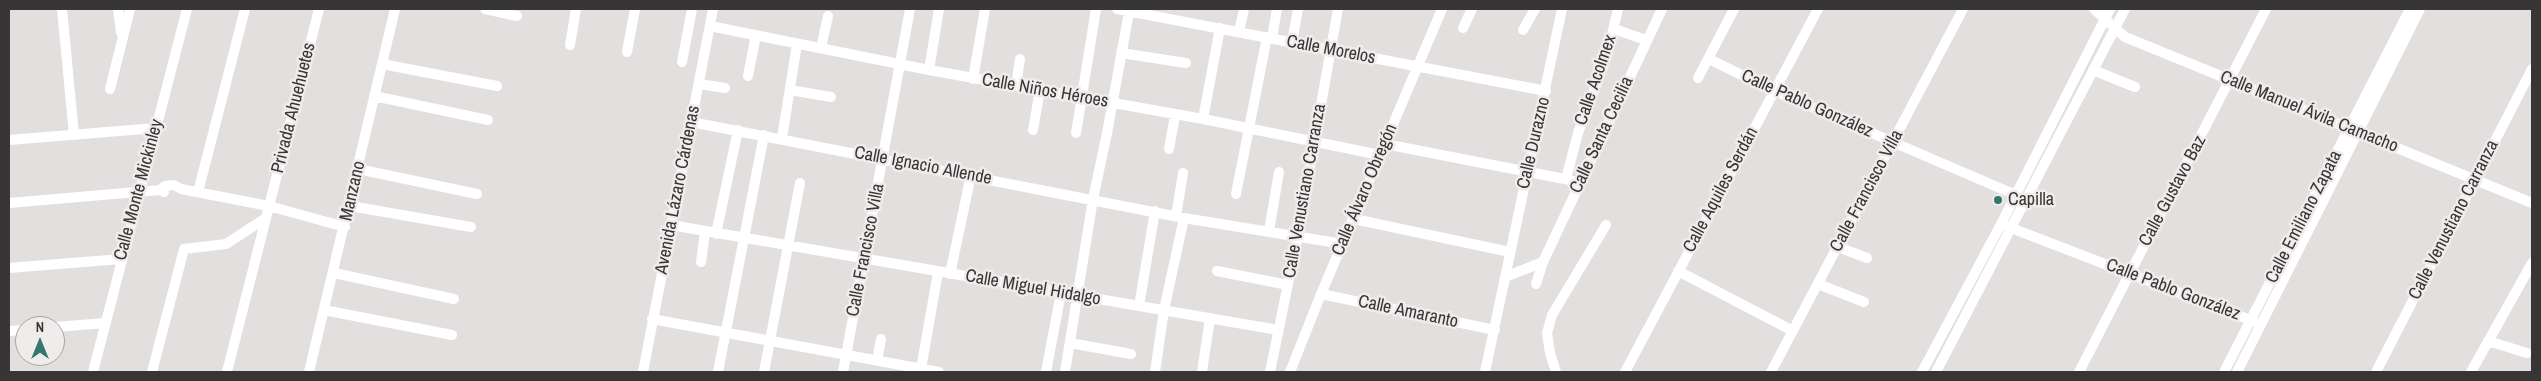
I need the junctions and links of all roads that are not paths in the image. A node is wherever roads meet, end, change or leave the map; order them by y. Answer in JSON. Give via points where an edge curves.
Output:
{"nodes":[{"id":1,"x":62,"y":9,"type":"edge"},
{"id":2,"x":118,"y":9,"type":"edge"},
{"id":3,"x":130,"y":9,"type":"edge"},
{"id":4,"x":187,"y":9,"type":"edge"},
{"id":5,"x":245,"y":9,"type":"edge"},
{"id":6,"x":319,"y":9,"type":"edge"},
{"id":7,"x":395,"y":9,"type":"edge"},
{"id":8,"x":485,"y":9,"type":"edge"},
{"id":9,"x":576,"y":9,"type":"edge"},
{"id":10,"x":636,"y":9,"type":"edge"},
{"id":11,"x":692,"y":9,"type":"edge"},
{"id":12,"x":713,"y":9,"type":"edge"},
{"id":13,"x":910,"y":9,"type":"edge"},
{"id":14,"x":938,"y":9,"type":"edge"},
{"id":15,"x":985,"y":9,"type":"edge"},
{"id":16,"x":1096,"y":9,"type":"edge"},
{"id":17,"x":1117,"y":9,"type":"edge"},
{"id":18,"x":1244,"y":9,"type":"edge"},
{"id":19,"x":1277,"y":9,"type":"edge"},
{"id":20,"x":1298,"y":9,"type":"edge"},
{"id":21,"x":1338,"y":9,"type":"edge"},
{"id":22,"x":1442,"y":9,"type":"edge"},
{"id":23,"x":1472,"y":9,"type":"edge"},
{"id":24,"x":1535,"y":9,"type":"edge"},
{"id":25,"x":1562,"y":9,"type":"edge"},
{"id":26,"x":1618,"y":9,"type":"edge"},
{"id":27,"x":1662,"y":9,"type":"edge"},
{"id":28,"x":1734,"y":9,"type":"edge"},
{"id":29,"x":1818,"y":9,"type":"edge"},
{"id":30,"x":1963,"y":9,"type":"edge"},
{"id":31,"x":2094,"y":9,"type":"edge"},
{"id":32,"x":2125,"y":9,"type":"edge"},
{"id":33,"x":2266,"y":9,"type":"edge"},
{"id":34,"x":2410,"y":9,"type":"edge"},
{"id":35,"x":2420,"y":9,"type":"edge"},
{"id":36,"x":1129,"y":12,"type":"junction"},
{"id":37,"x":2108,"y":13,"type":"edge"},
{"id":38,"x":517,"y":16,"type":"dead end"},
{"id":39,"x":828,"y":16,"type":"dead end"},
{"id":40,"x":710,"y":26,"type":"junction"},
{"id":41,"x":1220,"y":28,"type":"junction"},
{"id":42,"x":1463,"y":28,"type":"dead end"},
{"id":43,"x":1614,"y":29,"type":"junction"},
{"id":44,"x":2115,"y":29,"type":"junction"},
{"id":45,"x":1523,"y":30,"type":"dead end"},
{"id":46,"x":1239,"y":32,"type":"junction"},
{"id":47,"x":756,"y":36,"type":"junction"},
{"id":48,"x":122,"y":37,"type":"junction"},
{"id":49,"x":1269,"y":38,"type":"junction"},
{"id":50,"x":1646,"y":40,"type":"junction"},
{"id":51,"x":1292,"y":42,"type":"junction"},
{"id":52,"x":797,"y":44,"type":"junction"},
{"id":53,"x":570,"y":45,"type":"dead end"},
{"id":54,"x":821,"y":48,"type":"junction"},
{"id":55,"x":1331,"y":50,"type":"junction"},
{"id":56,"x":627,"y":52,"type":"dead end"},
{"id":57,"x":1121,"y":52,"type":"junction"},
{"id":58,"x":1020,"y":59,"type":"dead end"},
{"id":59,"x":1709,"y":59,"type":"junction"},
{"id":60,"x":682,"y":62,"type":"dead end"},
{"id":61,"x":1186,"y":62,"type":"dead end"},
{"id":62,"x":382,"y":64,"type":"junction"},
{"id":63,"x":900,"y":64,"type":"junction"},
{"id":64,"x":1418,"y":67,"type":"junction"},
{"id":65,"x":2532,"y":69,"type":"edge"},
{"id":66,"x":930,"y":70,"type":"junction"},
{"id":67,"x":2094,"y":70,"type":"junction"},
{"id":68,"x":748,"y":76,"type":"dead end"},
{"id":69,"x":1698,"y":78,"type":"dead end"},
{"id":70,"x":973,"y":79,"type":"junction"},
{"id":71,"x":2232,"y":80,"type":"junction"},
{"id":72,"x":699,"y":84,"type":"junction"},
{"id":73,"x":497,"y":86,"type":"dead end"},
{"id":74,"x":1016,"y":86,"type":"junction"},
{"id":75,"x":2135,"y":87,"type":"dead end"},
{"id":76,"x":725,"y":88,"type":"dead end"},
{"id":77,"x":110,"y":89,"type":"dead end"},
{"id":78,"x":790,"y":90,"type":"junction"},
{"id":79,"x":1040,"y":90,"type":"junction"},
{"id":80,"x":1774,"y":90,"type":"junction"},
{"id":81,"x":1546,"y":91,"type":"junction"},
{"id":82,"x":374,"y":96,"type":"junction"},
{"id":83,"x":831,"y":97,"type":"dead end"},
{"id":84,"x":1082,"y":98,"type":"junction"},
{"id":85,"x":1112,"y":103,"type":"junction"},
{"id":86,"x":1175,"y":116,"type":"junction"},
{"id":87,"x":1204,"y":119,"type":"junction"},
{"id":88,"x":488,"y":120,"type":"dead end"},
{"id":89,"x":691,"y":122,"type":"junction"},
{"id":90,"x":156,"y":128,"type":"junction"},
{"id":91,"x":1248,"y":128,"type":"junction"},
{"id":92,"x":738,"y":130,"type":"junction"},
{"id":93,"x":1033,"y":130,"type":"dead end"},
{"id":94,"x":2353,"y":130,"type":"junction"},
{"id":95,"x":1076,"y":133,"type":"dead end"},
{"id":96,"x":74,"y":134,"type":"junction"},
{"id":97,"x":764,"y":135,"type":"junction"},
{"id":98,"x":782,"y":138,"type":"junction"},
{"id":99,"x":9,"y":140,"type":"edge"},
{"id":100,"x":1313,"y":140,"type":"junction"},
{"id":101,"x":1893,"y":142,"type":"junction"},
{"id":102,"x":1385,"y":144,"type":"junction"},
{"id":103,"x":1169,"y":149,"type":"dead end"},
{"id":104,"x":1380,"y":155,"type":"junction"},
{"id":105,"x":883,"y":158,"type":"junction"},
{"id":106,"x":358,"y":168,"type":"junction"},
{"id":107,"x":1279,"y":172,"type":"dead end"},
{"id":108,"x":1527,"y":172,"type":"junction"},
{"id":109,"x":1184,"y":173,"type":"dead end"},
{"id":110,"x":971,"y":175,"type":"junction"},
{"id":111,"x":1566,"y":179,"type":"junction"},
{"id":112,"x":2475,"y":180,"type":"junction"},
{"id":113,"x":1580,"y":182,"type":"junction"},
{"id":114,"x":800,"y":183,"type":"dead end"},
{"id":115,"x":140,"y":192,"type":"junction"},
{"id":116,"x":198,"y":192,"type":"junction"},
{"id":117,"x":477,"y":194,"type":"dead end"},
{"id":118,"x":1236,"y":194,"type":"dead end"},
{"id":119,"x":2016,"y":195,"type":"junction"},
{"id":120,"x":1093,"y":199,"type":"junction"},
{"id":121,"x":2532,"y":203,"type":"edge"},
{"id":122,"x":9,"y":204,"type":"edge"},
{"id":123,"x":269,"y":206,"type":"junction"},
{"id":124,"x":350,"y":206,"type":"junction"},
{"id":125,"x":1155,"y":212,"type":"junction"},
{"id":126,"x":1180,"y":217,"type":"junction"},
{"id":127,"x":266,"y":218,"type":"junction"},
{"id":128,"x":1354,"y":219,"type":"junction"},
{"id":129,"x":2001,"y":224,"type":"junction"},
{"id":130,"x":671,"y":225,"type":"junction"},
{"id":131,"x":1606,"y":225,"type":"dead end"},
{"id":132,"x":345,"y":227,"type":"junction"},
{"id":133,"x":471,"y":227,"type":"dead end"},
{"id":134,"x":2012,"y":228,"type":"junction"},
{"id":135,"x":1269,"y":231,"type":"junction"},
{"id":136,"x":705,"y":232,"type":"junction"},
{"id":137,"x":716,"y":234,"type":"junction"},
{"id":138,"x":1298,"y":235,"type":"junction"},
{"id":139,"x":743,"y":239,"type":"junction"},
{"id":140,"x":1343,"y":244,"type":"junction"},
{"id":141,"x":788,"y":247,"type":"junction"},
{"id":142,"x":1838,"y":247,"type":"junction"},
{"id":143,"x":1510,"y":252,"type":"junction"},
{"id":144,"x":1867,"y":258,"type":"dead end"},
{"id":145,"x":121,"y":259,"type":"junction"},
{"id":146,"x":865,"y":260,"type":"junction"},
{"id":147,"x":701,"y":262,"type":"dead end"},
{"id":148,"x":1543,"y":262,"type":"junction"},
{"id":149,"x":2532,"y":262,"type":"edge"},
{"id":150,"x":9,"y":268,"type":"edge"},
{"id":151,"x":1217,"y":271,"type":"dead end"},
{"id":152,"x":1678,"y":271,"type":"junction"},
{"id":153,"x":938,"y":272,"type":"junction"},
{"id":154,"x":334,"y":273,"type":"junction"},
{"id":155,"x":2130,"y":273,"type":"junction"},
{"id":156,"x":950,"y":274,"type":"junction"},
{"id":157,"x":1505,"y":277,"type":"junction"},
{"id":158,"x":1288,"y":284,"type":"junction"},
{"id":159,"x":1536,"y":284,"type":"dead end"},
{"id":160,"x":1818,"y":284,"type":"junction"},
{"id":161,"x":1061,"y":293,"type":"junction"},
{"id":162,"x":1321,"y":294,"type":"junction"},
{"id":163,"x":1077,"y":296,"type":"junction"},
{"id":164,"x":454,"y":299,"type":"dead end"},
{"id":165,"x":1864,"y":302,"type":"dead end"},
{"id":166,"x":1138,"y":306,"type":"junction"},
{"id":167,"x":324,"y":310,"type":"junction"},
{"id":168,"x":1164,"y":310,"type":"junction"},
{"id":169,"x":1210,"y":318,"type":"junction"},
{"id":170,"x":652,"y":319,"type":"junction"},
{"id":171,"x":2257,"y":322,"type":"junction"},
{"id":172,"x":105,"y":323,"type":"junction"},
{"id":173,"x":65,"y":326,"type":"edge"},
{"id":174,"x":1278,"y":330,"type":"junction"},
{"id":175,"x":1494,"y":330,"type":"junction"},
{"id":176,"x":1793,"y":331,"type":"junction"},
{"id":177,"x":726,"y":332,"type":"junction"},
{"id":178,"x":452,"y":335,"type":"dead end"},
{"id":179,"x":881,"y":339,"type":"dead end"},
{"id":180,"x":771,"y":341,"type":"junction"},
{"id":181,"x":2488,"y":341,"type":"junction"},
{"id":182,"x":1070,"y":343,"type":"junction"},
{"id":183,"x":2527,"y":353,"type":"dead end"},
{"id":184,"x":1131,"y":354,"type":"dead end"},
{"id":185,"x":846,"y":356,"type":"junction"},
{"id":186,"x":877,"y":361,"type":"junction"},
{"id":187,"x":920,"y":369,"type":"junction"},
{"id":188,"x":93,"y":372,"type":"edge"},
{"id":189,"x":152,"y":372,"type":"edge"},
{"id":190,"x":227,"y":372,"type":"edge"},
{"id":191,"x":309,"y":372,"type":"edge"},
{"id":192,"x":643,"y":372,"type":"edge"},
{"id":193,"x":718,"y":372,"type":"edge"},
{"id":194,"x":764,"y":372,"type":"edge"},
{"id":195,"x":843,"y":372,"type":"edge"},
{"id":196,"x":939,"y":372,"type":"edge"},
{"id":197,"x":1046,"y":372,"type":"edge"},
{"id":198,"x":1065,"y":372,"type":"edge"},
{"id":199,"x":1155,"y":372,"type":"edge"},
{"id":200,"x":1202,"y":372,"type":"edge"},
{"id":201,"x":1270,"y":372,"type":"edge"},
{"id":202,"x":1293,"y":372,"type":"edge"},
{"id":203,"x":1485,"y":372,"type":"edge"},
{"id":204,"x":1556,"y":372,"type":"edge"},
{"id":205,"x":1625,"y":372,"type":"edge"},
{"id":206,"x":1771,"y":372,"type":"edge"},
{"id":207,"x":1922,"y":372,"type":"edge"},
{"id":208,"x":1936,"y":372,"type":"edge"},
{"id":209,"x":2079,"y":372,"type":"edge"},
{"id":210,"x":2224,"y":372,"type":"edge"},
{"id":211,"x":2237,"y":372,"type":"edge"},
{"id":212,"x":2376,"y":372,"type":"edge"},
{"id":213,"x":2471,"y":372,"type":"edge"}],
"edges":[{"from":1,"to":96,"type":"street"},
{"from":2,"to":48,"type":"street"},
{"from":3,"to":48,"type":"street"},
{"from":4,"to":90,"type":"street","name":"Calle Monte Mickinley"},
{"from":5,"to":116,"type":"street"},
{"from":6,"to":123,"type":"street","name":"Privada Ahuehuetes"},
{"from":7,"to":62,"type":"street","name":"Manzano"},
{"from":8,"to":38,"type":"street"},
{"from":9,"to":53,"type":"street"},
{"from":10,"to":56,"type":"street"},
{"from":11,"to":60,"type":"street"},
{"from":12,"to":40,"type":"street","name":"Avenida Lázaro Cárdenas"},
{"from":13,"to":63,"type":"street","name":"Calle Francisco Villa"},
{"from":14,"to":66,"type":"street"},
{"from":15,"to":70,"type":"street"},
{"from":16,"to":84,"type":"street"},
{"from":17,"to":36,"type":"street","name":"Calle Morelos"},
{"from":18,"to":46,"type":"street"},
{"from":19,"to":49,"type":"street"},
{"from":20,"to":51,"type":"street"},
{"from":21,"to":55,"type":"street","name":"Calle Venustiano Carranza"},
{"from":22,"to":64,"type":"street","name":"Calle Álvaro Obregón"},
{"from":23,"to":42,"type":"street"},
{"from":24,"to":45,"type":"street"},
{"from":25,"to":81,"type":"street","name":"Calle Durazno"},
{"from":26,"to":43,"type":"street","name":"Calle Acolmex"},
{"from":27,"to":50,"type":"street","name":"Calle Santa Cecilia"},
{"from":28,"to":59,"type":"street"},
{"from":29,"to":80,"type":"street","name":"Calle Aquiles Serdán"},
{"from":30,"to":101,"type":"street","name":"Calle Francisco Villa"},
{"from":31,"to":37,"type":"street","name":"Calle Manuel Ávila Camacho"},
{"from":32,"to":44,"type":"street"},
{"from":33,"to":71,"type":"street","name":"Calle Gustavo Baz"},
{"from":34,"to":94,"type":"street","name":"Calle Emiliano Zapata"},
{"from":35,"to":94,"type":"street","name":"Calle Emiliano Zapata"},
{"from":36,"to":41,"type":"street","name":"Calle Morelos"},
{"from":36,"to":57,"type":"street"},
{"from":37,"to":44,"type":"street","name":"Calle Manuel Ávila Camacho"},
{"from":37,"to":119,"type":"street"},
{"from":39,"to":54,"type":"street"},
{"from":40,"to":47,"type":"street","name":"Calle Niños Héroes"},
{"from":40,"to":72,"type":"street","name":"Avenida Lázaro Cárdenas"},
{"from":41,"to":46,"type":"street","name":"Calle Morelos"},
{"from":41,"to":87,"type":"street"},
{"from":43,"to":50,"type":"street"},
{"from":43,"to":111,"type":"street","name":"Calle Acolmex","via":[[1578,133]]},
{"from":44,"to":67,"type":"street"},
{"from":44,"to":71,"type":"street","name":"Calle Manuel Ávila Camacho","via":[[2125,37]]},
{"from":46,"to":49,"type":"street","name":"Calle Morelos"},
{"from":47,"to":52,"type":"street","name":"Calle Niños Héroes"},
{"from":47,"to":68,"type":"street"},
{"from":48,"to":77,"type":"street"},
{"from":49,"to":51,"type":"street","name":"Calle Morelos"},
{"from":49,"to":91,"type":"street"},
{"from":50,"to":113,"type":"street","name":"Calle Santa Cecilia"},
{"from":51,"to":55,"type":"street","name":"Calle Morelos"},
{"from":52,"to":54,"type":"street","name":"Calle Niños Héroes"},
{"from":52,"to":78,"type":"street"},
{"from":54,"to":63,"type":"street","name":"Calle Niños Héroes"},
{"from":55,"to":64,"type":"street","name":"Calle Morelos"},
{"from":55,"to":100,"type":"street","name":"Calle Venustiano Carranza"},
{"from":57,"to":61,"type":"street"},
{"from":57,"to":85,"type":"street"},
{"from":58,"to":74,"type":"street"},
{"from":59,"to":69,"type":"street"},
{"from":59,"to":80,"type":"street","name":"Calle Pablo González"},
{"from":62,"to":73,"type":"street"},
{"from":62,"to":82,"type":"street","name":"Manzano"},
{"from":63,"to":66,"type":"street","name":"Calle Niños Héroes"},
{"from":63,"to":105,"type":"street","name":"Calle Francisco Villa"},
{"from":64,"to":81,"type":"street","name":"Calle Morelos"},
{"from":64,"to":102,"type":"street","name":"Calle Álvaro Obregón"},
{"from":65,"to":112,"type":"street","name":"Calle Venustiano Carranza"},
{"from":66,"to":70,"type":"street","name":"Calle Niños Héroes"},
{"from":67,"to":75,"type":"street"},
{"from":67,"to":134,"type":"street"},
{"from":70,"to":74,"type":"street","name":"Calle Niños Héroes"},
{"from":71,"to":94,"type":"street","name":"Calle Manuel Ávila Camacho"},
{"from":71,"to":155,"type":"street","name":"Calle Gustavo Baz"},
{"from":72,"to":76,"type":"street"},
{"from":72,"to":89,"type":"street","name":"Avenida Lázaro Cárdenas"},
{"from":74,"to":79,"type":"street","name":"Calle Niños Héroes"},
{"from":78,"to":83,"type":"street"},
{"from":78,"to":98,"type":"street"},
{"from":79,"to":84,"type":"street","name":"Calle Niños Héroes"},
{"from":79,"to":93,"type":"street"},
{"from":80,"to":101,"type":"street","name":"Calle Pablo González"},
{"from":80,"to":152,"type":"street","name":"Calle Aquiles Serdán"},
{"from":81,"to":108,"type":"street","name":"Calle Durazno"},
{"from":82,"to":88,"type":"street"},
{"from":82,"to":106,"type":"street","name":"Manzano"},
{"from":84,"to":85,"type":"street","name":"Calle Niños Héroes"},
{"from":84,"to":95,"type":"street"},
{"from":85,"to":86,"type":"street","name":"Calle Niños Héroes"},
{"from":85,"to":120,"type":"street"},
{"from":86,"to":87,"type":"street","name":"Calle Niños Héroes"},
{"from":86,"to":103,"type":"street"},
{"from":87,"to":91,"type":"street","name":"Calle Niños Héroes"},
{"from":89,"to":92,"type":"street","name":"Calle Ignacio Allende"},
{"from":89,"to":130,"type":"street","name":"Avenida Lázaro Cárdenas"},
{"from":90,"to":96,"type":"street"},
{"from":90,"to":115,"type":"street","name":"Calle Monte Mickinley"},
{"from":91,"to":100,"type":"street","name":"Calle Niños Héroes"},
{"from":91,"to":118,"type":"street"},
{"from":92,"to":97,"type":"street","name":"Calle Ignacio Allende"},
{"from":92,"to":137,"type":"street"},
{"from":94,"to":112,"type":"street","name":"Calle Manuel Ávila Camacho"},
{"from":94,"to":171,"type":"street","name":"Calle Emiliano Zapata"},
{"from":96,"to":99,"type":"street"},
{"from":97,"to":98,"type":"street","name":"Calle Ignacio Allende"},
{"from":97,"to":139,"type":"street"},
{"from":98,"to":105,"type":"street","name":"Calle Ignacio Allende"},
{"from":100,"to":104,"type":"street","name":"Calle Niños Héroes"},
{"from":100,"to":138,"type":"street","name":"Calle Venustiano Carranza"},
{"from":101,"to":119,"type":"street","name":"Calle Pablo González"},
{"from":101,"to":142,"type":"street","name":"Calle Francisco Villa"},
{"from":102,"to":104,"type":"street","name":"Calle Álvaro Obregón"},
{"from":102,"to":108,"type":"street"},
{"from":104,"to":128,"type":"street","name":"Calle Álvaro Obregón"},
{"from":105,"to":110,"type":"street","name":"Calle Ignacio Allende"},
{"from":105,"to":146,"type":"street","name":"Calle Francisco Villa"},
{"from":106,"to":117,"type":"street"},
{"from":106,"to":124,"type":"street","name":"Manzano"},
{"from":107,"to":135,"type":"street"},
{"from":108,"to":111,"type":"street"},
{"from":108,"to":143,"type":"street","name":"Calle Durazno"},
{"from":109,"to":126,"type":"street"},
{"from":110,"to":120,"type":"street","name":"Calle Ignacio Allende"},
{"from":110,"to":156,"type":"street"},
{"from":111,"to":113,"type":"street"},
{"from":112,"to":121,"type":"street","name":"Calle Manuel Ávila Camacho"},
{"from":112,"to":212,"type":"street","name":"Calle Venustiano Carranza"},
{"from":113,"to":148,"type":"street","name":"Calle Santa Cecilia"},
{"from":114,"to":141,"type":"street"},
{"from":115,"to":116,"type":"street","via":[[176,192],[181,189]]},
{"from":115,"to":122,"type":"street"},
{"from":115,"to":145,"type":"street","name":"Calle Monte Mickinley"},
{"from":116,"to":123,"type":"street"},
{"from":119,"to":129,"type":"street"},
{"from":120,"to":125,"type":"street","name":"Calle Ignacio Allende"},
{"from":120,"to":163,"type":"street"},
{"from":123,"to":127,"type":"street","name":"Privada Ahuehuetes"},
{"from":123,"to":132,"type":"street"},
{"from":124,"to":132,"type":"street","name":"Manzano"},
{"from":124,"to":133,"type":"street"},
{"from":125,"to":126,"type":"street","name":"Calle Ignacio Allende"},
{"from":125,"to":166,"type":"street"},
{"from":126,"to":135,"type":"street","name":"Calle Ignacio Allende"},
{"from":126,"to":168,"type":"street"},
{"from":127,"to":189,"type":"street","via":[[226,244],[184,250]]},
{"from":127,"to":190,"type":"street","name":"Privada Ahuehuetes"},
{"from":128,"to":140,"type":"street","name":"Calle Álvaro Obregón"},
{"from":128,"to":143,"type":"street"},
{"from":129,"to":134,"type":"street","name":"Calle Pablo González"},
{"from":129,"to":207,"type":"street"},
{"from":130,"to":136,"type":"street","name":"Calle Miguel Hidalgo"},
{"from":130,"to":170,"type":"street","name":"Avenida Lázaro Cárdenas"},
{"from":131,"to":204,"type":"street","via":[[1552,316],[1547,333]]},
{"from":132,"to":154,"type":"street","name":"Manzano"},
{"from":134,"to":155,"type":"street","name":"Calle Pablo González"},
{"from":134,"to":208,"type":"street"},
{"from":135,"to":138,"type":"street","name":"Calle Ignacio Allende"},
{"from":136,"to":137,"type":"street","name":"Calle Miguel Hidalgo"},
{"from":136,"to":147,"type":"street"},
{"from":137,"to":139,"type":"street","name":"Calle Miguel Hidalgo"},
{"from":138,"to":140,"type":"street","name":"Calle Ignacio Allende"},
{"from":138,"to":158,"type":"street","name":"Calle Venustiano Carranza"},
{"from":139,"to":141,"type":"street","name":"Calle Miguel Hidalgo"},
{"from":139,"to":177,"type":"street"},
{"from":140,"to":162,"type":"street","name":"Calle Álvaro Obregón"},
{"from":141,"to":146,"type":"street","name":"Calle Miguel Hidalgo"},
{"from":141,"to":180,"type":"street"},
{"from":142,"to":144,"type":"street"},
{"from":142,"to":160,"type":"street","name":"Calle Francisco Villa"},
{"from":143,"to":157,"type":"street","name":"Calle Durazno"},
{"from":145,"to":150,"type":"street"},
{"from":145,"to":172,"type":"street","name":"Calle Monte Mickinley"},
{"from":146,"to":153,"type":"street","name":"Calle Miguel Hidalgo"},
{"from":146,"to":185,"type":"street","name":"Calle Francisco Villa"},
{"from":148,"to":157,"type":"street"},
{"from":148,"to":159,"type":"street","name":"Calle Santa Cecilia"},
{"from":149,"to":181,"type":"street"},
{"from":151,"to":158,"type":"street"},
{"from":152,"to":176,"type":"street"},
{"from":152,"to":205,"type":"street","name":"Calle Aquiles Serdán"},
{"from":153,"to":156,"type":"street","name":"Calle Miguel Hidalgo"},
{"from":153,"to":187,"type":"street"},
{"from":154,"to":164,"type":"street"},
{"from":154,"to":167,"type":"street","name":"Manzano"},
{"from":155,"to":171,"type":"street","name":"Calle Pablo González"},
{"from":155,"to":209,"type":"street","name":"Calle Gustavo Baz"},
{"from":156,"to":161,"type":"street","name":"Calle Miguel Hidalgo"},
{"from":157,"to":175,"type":"street","name":"Calle Durazno"},
{"from":158,"to":174,"type":"street","name":"Calle Venustiano Carranza"},
{"from":160,"to":165,"type":"street"},
{"from":160,"to":176,"type":"street","name":"Calle Francisco Villa"},
{"from":161,"to":163,"type":"street","name":"Calle Miguel Hidalgo"},
{"from":161,"to":197,"type":"street"},
{"from":162,"to":175,"type":"street","name":"Calle Amaranto"},
{"from":162,"to":202,"type":"street","name":"Calle Álvaro Obregón"},
{"from":163,"to":166,"type":"street","name":"Calle Miguel Hidalgo"},
{"from":163,"to":182,"type":"street"},
{"from":166,"to":168,"type":"street","name":"Calle Miguel Hidalgo"},
{"from":167,"to":178,"type":"street"},
{"from":167,"to":191,"type":"street","name":"Manzano"},
{"from":168,"to":169,"type":"street","name":"Calle Miguel Hidalgo"},
{"from":168,"to":199,"type":"street"},
{"from":169,"to":174,"type":"street","name":"Calle Miguel Hidalgo"},
{"from":169,"to":200,"type":"street"},
{"from":170,"to":177,"type":"street"},
{"from":170,"to":192,"type":"street","name":"Avenida Lázaro Cárdenas"},
{"from":171,"to":210,"type":"street","name":"Calle Emiliano Zapata"},
{"from":171,"to":211,"type":"street","name":"Calle Emiliano Zapata"},
{"from":172,"to":173,"type":"street"},
{"from":172,"to":188,"type":"street","name":"Calle Monte Mickinley"},
{"from":174,"to":201,"type":"street","name":"Calle Venustiano Carranza"},
{"from":175,"to":203,"type":"street","name":"Calle Durazno"},
{"from":176,"to":206,"type":"street","name":"Calle Francisco Villa"},
{"from":177,"to":180,"type":"street"},
{"from":177,"to":193,"type":"street"},
{"from":179,"to":186,"type":"street"},
{"from":180,"to":185,"type":"street"},
{"from":180,"to":194,"type":"street"},
{"from":181,"to":183,"type":"street"},
{"from":181,"to":213,"type":"street"},
{"from":182,"to":184,"type":"street"},
{"from":182,"to":198,"type":"street"},
{"from":185,"to":186,"type":"street"},
{"from":185,"to":195,"type":"street","name":"Calle Francisco Villa"},
{"from":186,"to":187,"type":"street"},
{"from":187,"to":196,"type":"street"}]}
